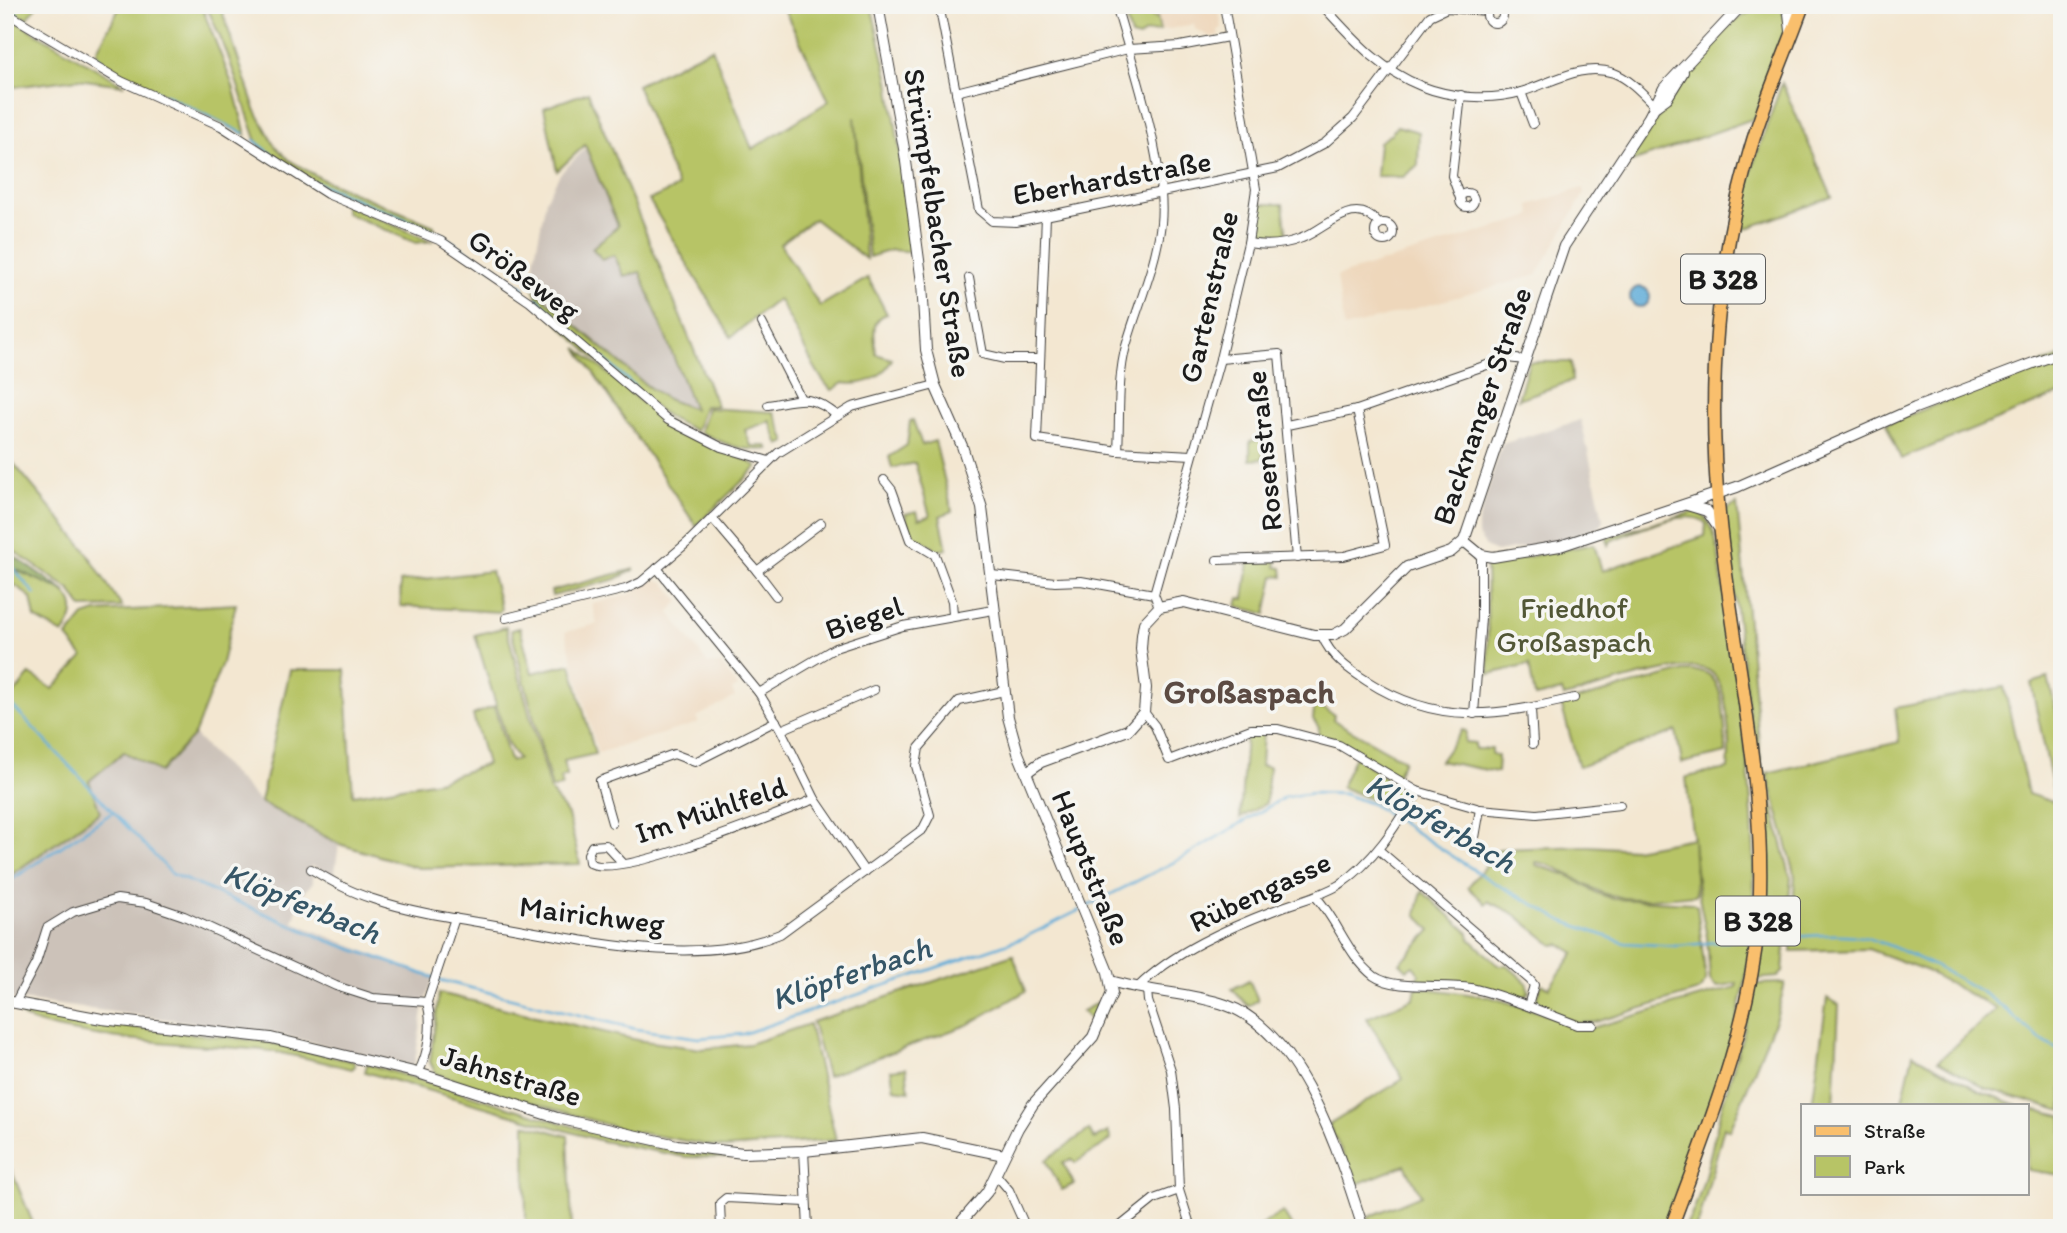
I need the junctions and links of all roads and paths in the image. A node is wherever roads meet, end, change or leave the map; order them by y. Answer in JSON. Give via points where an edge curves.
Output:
{"nodes":[{"id":1,"x":878,"y":5,"type":"edge"},
{"id":2,"x":939,"y":5,"type":"edge"},
{"id":3,"x":1116,"y":5,"type":"edge"},
{"id":4,"x":1224,"y":5,"type":"edge"},
{"id":5,"x":1322,"y":5,"type":"edge"},
{"id":6,"x":1748,"y":5,"type":"edge"},
{"id":7,"x":1786,"y":5,"type":"edge"},
{"id":8,"x":1740,"y":7,"type":"edge"},
{"id":9,"x":1803,"y":7,"type":"edge"},
{"id":10,"x":1487,"y":11,"type":"dead end"},
{"id":11,"x":5,"y":12,"type":"edge"},
{"id":12,"x":1228,"y":37,"type":"junction"},
{"id":13,"x":1791,"y":39,"type":"junction"},
{"id":14,"x":1128,"y":49,"type":"junction"},
{"id":15,"x":1390,"y":69,"type":"junction"},
{"id":16,"x":956,"y":92,"type":"junction"},
{"id":17,"x":1521,"y":92,"type":"junction"},
{"id":18,"x":1461,"y":95,"type":"junction"},
{"id":19,"x":1656,"y":107,"type":"junction"},
{"id":20,"x":1533,"y":124,"type":"dead end"},
{"id":21,"x":1255,"y":175,"type":"junction"},
{"id":22,"x":1161,"y":191,"type":"junction"},
{"id":23,"x":1461,"y":201,"type":"dead end"},
{"id":24,"x":1046,"y":216,"type":"junction"},
{"id":25,"x":1380,"y":224,"type":"dead end"},
{"id":26,"x":1248,"y":243,"type":"junction"},
{"id":27,"x":969,"y":278,"type":"dead end"},
{"id":28,"x":762,"y":323,"type":"dead end"},
{"id":29,"x":2062,"y":352,"type":"edge"},
{"id":30,"x":1040,"y":359,"type":"junction"},
{"id":31,"x":1220,"y":359,"type":"junction"},
{"id":32,"x":1525,"y":360,"type":"junction"},
{"id":33,"x":935,"y":386,"type":"junction"},
{"id":34,"x":801,"y":399,"type":"junction"},
{"id":35,"x":768,"y":405,"type":"dead end"},
{"id":36,"x":1357,"y":410,"type":"junction"},
{"id":37,"x":838,"y":416,"type":"junction"},
{"id":38,"x":1287,"y":425,"type":"junction"},
{"id":39,"x":1118,"y":452,"type":"junction"},
{"id":40,"x":1192,"y":455,"type":"junction"},
{"id":41,"x":769,"y":461,"type":"junction"},
{"id":42,"x":884,"y":480,"type":"dead end"},
{"id":43,"x":1717,"y":494,"type":"junction"},
{"id":44,"x":1683,"y":506,"type":"junction"},
{"id":45,"x":712,"y":518,"type":"junction"},
{"id":46,"x":821,"y":523,"type":"dead end"},
{"id":47,"x":1721,"y":537,"type":"junction"},
{"id":48,"x":1464,"y":541,"type":"junction"},
{"id":49,"x":1481,"y":555,"type":"junction"},
{"id":50,"x":1297,"y":558,"type":"junction"},
{"id":51,"x":1217,"y":561,"type":"dead end"},
{"id":52,"x":657,"y":568,"type":"junction"},
{"id":53,"x":757,"y":570,"type":"junction"},
{"id":54,"x":992,"y":575,"type":"junction"},
{"id":55,"x":1154,"y":594,"type":"junction"},
{"id":56,"x":776,"y":596,"type":"dead end"},
{"id":57,"x":1159,"y":607,"type":"junction"},
{"id":58,"x":993,"y":610,"type":"junction"},
{"id":59,"x":953,"y":615,"type":"junction"},
{"id":60,"x":506,"y":618,"type":"dead end"},
{"id":61,"x":1322,"y":636,"type":"junction"},
{"id":62,"x":874,"y":690,"type":"dead end"},
{"id":63,"x":1004,"y":691,"type":"junction"},
{"id":64,"x":759,"y":693,"type":"junction"},
{"id":65,"x":1574,"y":698,"type":"dead end"},
{"id":66,"x":1531,"y":709,"type":"junction"},
{"id":67,"x":1144,"y":712,"type":"junction"},
{"id":68,"x":1474,"y":714,"type":"junction"},
{"id":69,"x":776,"y":721,"type":"junction"},
{"id":70,"x":781,"y":730,"type":"junction"},
{"id":71,"x":1533,"y":744,"type":"dead end"},
{"id":72,"x":1027,"y":772,"type":"junction"},
{"id":73,"x":1417,"y":792,"type":"junction"},
{"id":74,"x":815,"y":799,"type":"junction"},
{"id":75,"x":1620,"y":805,"type":"dead end"},
{"id":76,"x":1480,"y":809,"type":"junction"},
{"id":77,"x":612,"y":823,"type":"dead end"},
{"id":78,"x":1379,"y":850,"type":"junction"},
{"id":79,"x":1496,"y":858,"type":"dead end"},
{"id":80,"x":622,"y":862,"type":"dead end"},
{"id":81,"x":311,"y":869,"type":"dead end"},
{"id":82,"x":865,"y":872,"type":"junction"},
{"id":83,"x":1316,"y":897,"type":"junction"},
{"id":84,"x":456,"y":918,"type":"junction"},
{"id":85,"x":1111,"y":981,"type":"junction"},
{"id":86,"x":1142,"y":989,"type":"junction"},
{"id":87,"x":8,"y":1002,"type":"edge"},
{"id":88,"x":427,"y":1002,"type":"junction"},
{"id":89,"x":1528,"y":1006,"type":"junction"},
{"id":90,"x":1593,"y":1025,"type":"dead end"},
{"id":91,"x":418,"y":1073,"type":"junction"},
{"id":92,"x":804,"y":1151,"type":"junction"},
{"id":93,"x":1004,"y":1155,"type":"junction"},
{"id":94,"x":997,"y":1176,"type":"junction"},
{"id":95,"x":1179,"y":1189,"type":"junction"},
{"id":96,"x":806,"y":1202,"type":"junction"},
{"id":97,"x":721,"y":1228,"type":"edge"},
{"id":98,"x":808,"y":1228,"type":"edge"},
{"id":99,"x":956,"y":1228,"type":"edge"},
{"id":100,"x":1026,"y":1228,"type":"edge"},
{"id":101,"x":1118,"y":1228,"type":"edge"},
{"id":102,"x":1191,"y":1228,"type":"edge"},
{"id":103,"x":1363,"y":1228,"type":"edge"},
{"id":104,"x":1671,"y":1228,"type":"edge"}],
"edges":[{"from":1,"to":33,"type":"street","name":"Strümpfelbacher Straße","via":[[905,154],[926,350]]},
{"from":2,"to":16,"type":"street","name":"Eberhardstraße"},
{"from":3,"to":14,"type":"street"},
{"from":4,"to":12,"type":"street","name":"Gartenstraße"},
{"from":5,"to":15,"type":"street","via":[[1352,40]]},
{"from":6,"to":8,"type":"street"},
{"from":7,"to":9,"type":"street"},
{"from":7,"to":13,"type":"street"},
{"from":8,"to":19,"type":"street","name":"Backnanger Straße","via":[[1668,83]]},
{"from":9,"to":13,"type":"main road","number":"B 328"},
{"from":10,"to":15,"type":"street","name":"Eberhardstraße","via":[[1437,11],[1420,25]]},
{"from":11,"to":41,"type":"street","name":"Größeweg","via":[[121,80],[221,126],[327,194],[441,241],[530,302],[668,420],[721,447]]},
{"from":12,"to":14,"type":"street"},
{"from":12,"to":21,"type":"street","name":"Gartenstraße"},
{"from":13,"to":43,"type":"main road","number":"B 328","via":[[1746,163],[1726,258],[1715,358]]},
{"from":14,"to":16,"type":"street"},
{"from":14,"to":22,"type":"street"},
{"from":15,"to":18,"type":"street","via":[[1422,86]]},
{"from":15,"to":21,"type":"street","name":"Eberhardstraße","via":[[1353,118],[1325,143]]},
{"from":16,"to":24,"type":"street","name":"Eberhardstraße","via":[[979,210],[992,221]]},
{"from":17,"to":18,"type":"street","via":[[1501,97]]},
{"from":17,"to":19,"type":"street","via":[[1578,71],[1602,71],[1624,78]]},
{"from":17,"to":20,"type":"street"},
{"from":18,"to":23,"type":"street","via":[[1452,176]]},
{"from":19,"to":32,"type":"street","name":"Backnanger Straße","via":[[1563,246]]},
{"from":21,"to":22,"type":"street","name":"Eberhardstraße"},
{"from":21,"to":26,"type":"street","name":"Gartenstraße"},
{"from":22,"to":24,"type":"street","name":"Eberhardstraße"},
{"from":22,"to":39,"type":"street","via":[[1153,262],[1126,346]]},
{"from":24,"to":30,"type":"street"},
{"from":25,"to":26,"type":"street","via":[[1366,213],[1353,211],[1299,240]]},
{"from":26,"to":31,"type":"street","name":"Gartenstraße"},
{"from":27,"to":30,"type":"street","via":[[983,354]]},
{"from":28,"to":34,"type":"street"},
{"from":29,"to":43,"type":"street","via":[[1915,408]]},
{"from":30,"to":39,"type":"street","via":[[1037,439]]},
{"from":31,"to":38,"type":"street","name":"Rosenstraße","via":[[1279,354]]},
{"from":31,"to":40,"type":"street","name":"Gartenstraße"},
{"from":32,"to":36,"type":"street","via":[[1507,358]]},
{"from":32,"to":48,"type":"street","name":"Backnanger Straße"},
{"from":33,"to":37,"type":"street","via":[[868,401]]},
{"from":33,"to":54,"type":"street","name":"Strümpfelbacher Straße","via":[[972,473],[988,534]]},
{"from":34,"to":35,"type":"street"},
{"from":34,"to":37,"type":"street","via":[[819,401]]},
{"from":36,"to":38,"type":"street"},
{"from":36,"to":50,"type":"street","via":[[1385,545],[1344,556]]},
{"from":37,"to":41,"type":"street"},
{"from":38,"to":50,"type":"street","name":"Rosenstraße"},
{"from":39,"to":40,"type":"street"},
{"from":40,"to":55,"type":"street","name":"Gartenstraße"},
{"from":41,"to":45,"type":"street"},
{"from":42,"to":59,"type":"street","via":[[910,540],[931,550],[939,562]]},
{"from":43,"to":44,"type":"street"},
{"from":43,"to":47,"type":"main road","number":"B 328"},
{"from":44,"to":47,"type":"street","via":[[1707,511]]},
{"from":44,"to":49,"type":"street","via":[[1560,546],[1503,557]]},
{"from":45,"to":52,"type":"street"},
{"from":45,"to":53,"type":"street"},
{"from":46,"to":53,"type":"street"},
{"from":47,"to":104,"type":"main road","number":"B 328","via":[[1758,827],[1758,927],[1740,1030]]},
{"from":48,"to":49,"type":"street"},
{"from":48,"to":61,"type":"street","name":"Backnanger Straße","via":[[1451,552],[1407,567],[1345,629]]},
{"from":49,"to":68,"type":"street"},
{"from":50,"to":51,"type":"street"},
{"from":52,"to":60,"type":"street","via":[[626,589]]},
{"from":52,"to":64,"type":"street"},
{"from":53,"to":56,"type":"street"},
{"from":54,"to":55,"type":"street","via":[[1081,581]]},
{"from":54,"to":58,"type":"street","name":"Strümpfelbacher Straße"},
{"from":55,"to":57,"type":"street"},
{"from":57,"to":61,"type":"street","via":[[1184,602]]},
{"from":57,"to":67,"type":"street","via":[[1144,623],[1140,649],[1146,688]]},
{"from":58,"to":59,"type":"street","name":"Biegel"},
{"from":58,"to":63,"type":"street","name":"Strümpfelbacher Straße"},
{"from":59,"to":64,"type":"street","name":"Biegel","via":[[835,648]]},
{"from":61,"to":68,"type":"street","via":[[1332,656],[1390,695],[1423,709]]},
{"from":62,"to":70,"type":"street"},
{"from":63,"to":72,"type":"street","name":"Strümpfelbacher Straße","via":[[1012,734]]},
{"from":63,"to":82,"type":"street","name":"Mairichweg","via":[[959,701],[919,748],[916,766],[930,815],[923,829]]},
{"from":64,"to":69,"type":"street"},
{"from":65,"to":66,"type":"street"},
{"from":66,"to":68,"type":"street"},
{"from":66,"to":71,"type":"street"},
{"from":67,"to":72,"type":"street","via":[[1128,730],[1041,762]]},
{"from":67,"to":73,"type":"street","via":[[1169,760],[1251,729],[1278,729],[1339,745]]},
{"from":69,"to":70,"type":"street"},
{"from":69,"to":77,"type":"street","via":[[695,762],[674,754],[600,781]]},
{"from":70,"to":74,"type":"street"},
{"from":72,"to":85,"type":"street","name":"Hauptstraße"},
{"from":73,"to":76,"type":"street"},
{"from":73,"to":78,"type":"street","name":"Rübengasse"},
{"from":74,"to":80,"type":"street","name":"Im Mühlfeld","via":[[706,841]]},
{"from":74,"to":82,"type":"street"},
{"from":75,"to":76,"type":"street","via":[[1537,814]]},
{"from":76,"to":79,"type":"street","via":[[1472,849]]},
{"from":78,"to":83,"type":"street","name":"Rübengasse","via":[[1341,884]]},
{"from":78,"to":89,"type":"street","via":[[1530,980],[1534,985]]},
{"from":81,"to":84,"type":"street","name":"Mairichweg","via":[[374,900]]},
{"from":82,"to":84,"type":"street","name":"Mairichweg","via":[[780,934],[764,941],[705,948],[625,948]]},
{"from":83,"to":86,"type":"street","name":"Rübengasse","via":[[1263,914],[1195,947],[1158,969]]},
{"from":83,"to":89,"type":"street","via":[[1376,978],[1471,988]]},
{"from":84,"to":88,"type":"street"},
{"from":85,"to":86,"type":"street"},
{"from":85,"to":93,"type":"street","via":[[1109,1005],[1093,1037],[1034,1104]]},
{"from":86,"to":95,"type":"street","via":[[1173,1087]]},
{"from":86,"to":103,"type":"street","via":[[1229,1006],[1257,1022],[1276,1041],[1319,1112]]},
{"from":87,"to":88,"type":"street","via":[[36,963],[47,928],[73,912],[117,899],[184,916],[336,986],[373,998]]},
{"from":87,"to":91,"type":"street","name":"Jahnstraße","via":[[102,1019],[271,1038]]},
{"from":88,"to":91,"type":"street","via":[[428,1037]]},
{"from":89,"to":90,"type":"street","via":[[1577,1025]]},
{"from":91,"to":92,"type":"street","name":"Jahnstraße","via":[[621,1134],[743,1153]]},
{"from":92,"to":93,"type":"street","name":"Jahnstraße","via":[[922,1138]]},
{"from":92,"to":96,"type":"street"},
{"from":93,"to":94,"type":"street"},
{"from":94,"to":99,"type":"street"},
{"from":94,"to":100,"type":"street","via":[[1009,1190]]},
{"from":95,"to":101,"type":"street","via":[[1154,1199]]},
{"from":95,"to":102,"type":"street"},
{"from":96,"to":97,"type":"street","via":[[726,1198],[719,1206]]},
{"from":96,"to":98,"type":"street"}]}
